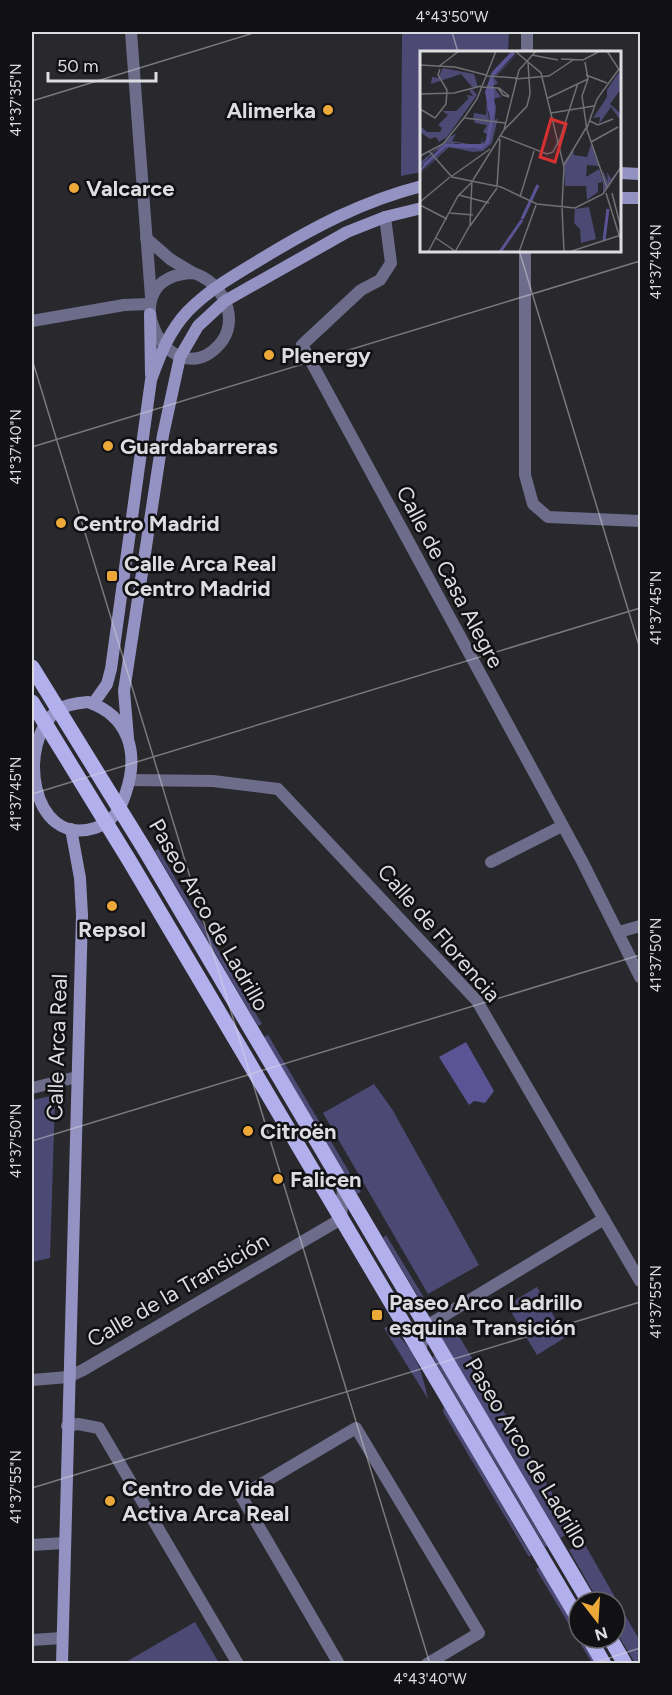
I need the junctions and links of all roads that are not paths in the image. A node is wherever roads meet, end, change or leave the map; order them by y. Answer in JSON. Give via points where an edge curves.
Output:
{"nodes":[{"id":1,"x":131,"y":32,"type":"edge"},
{"id":2,"x":527,"y":32,"type":"edge"},
{"id":3,"x":527,"y":51,"type":"edge"},
{"id":4,"x":621,"y":173,"type":"edge"},
{"id":5,"x":640,"y":174,"type":"edge"},
{"id":6,"x":420,"y":186,"type":"edge"},
{"id":7,"x":621,"y":198,"type":"edge"},
{"id":8,"x":640,"y":198,"type":"edge"},
{"id":9,"x":420,"y":209,"type":"edge"},
{"id":10,"x":385,"y":218,"type":"junction"},
{"id":11,"x":146,"y":238,"type":"junction"},
{"id":12,"x":525,"y":252,"type":"edge"},
{"id":13,"x":193,"y":273,"type":"junction"},
{"id":14,"x":216,"y":286,"type":"junction"},
{"id":15,"x":225,"y":301,"type":"junction"},
{"id":16,"x":150,"y":305,"type":"junction"},
{"id":17,"x":32,"y":321,"type":"edge"},
{"id":18,"x":164,"y":346,"type":"junction"},
{"id":19,"x":180,"y":357,"type":"junction"},
{"id":20,"x":151,"y":380,"type":"junction"},
{"id":21,"x":640,"y":521,"type":"edge"},
{"id":22,"x":32,"y":667,"type":"edge"},
{"id":23,"x":32,"y":702,"type":"edge"},
{"id":24,"x":93,"y":704,"type":"junction"},
{"id":25,"x":58,"y":710,"type":"junction"},
{"id":26,"x":46,"y":725,"type":"junction"},
{"id":27,"x":128,"y":738,"type":"junction"},
{"id":28,"x":130,"y":780,"type":"junction"},
{"id":29,"x":33,"y":789,"type":"edge"},
{"id":30,"x":120,"y":809,"type":"junction"},
{"id":31,"x":107,"y":824,"type":"junction"},
{"id":32,"x":562,"y":826,"type":"junction"},
{"id":33,"x":71,"y":829,"type":"junction"},
{"id":34,"x":491,"y":862,"type":"dead end"},
{"id":35,"x":640,"y":926,"type":"edge"},
{"id":36,"x":619,"y":932,"type":"junction"},
{"id":37,"x":640,"y":976,"type":"edge"},
{"id":38,"x":77,"y":1077,"type":"junction"},
{"id":39,"x":32,"y":1088,"type":"edge"},
{"id":40,"x":343,"y":1188,"type":"junction"},
{"id":41,"x":341,"y":1219,"type":"junction"},
{"id":42,"x":604,"y":1219,"type":"junction"},
{"id":43,"x":640,"y":1281,"type":"edge"},
{"id":44,"x":425,"y":1327,"type":"junction"},
{"id":45,"x":420,"y":1352,"type":"junction"},
{"id":46,"x":68,"y":1377,"type":"junction"},
{"id":47,"x":32,"y":1380,"type":"edge"},
{"id":48,"x":67,"y":1426,"type":"junction"},
{"id":49,"x":64,"y":1543,"type":"junction"},
{"id":50,"x":32,"y":1545,"type":"edge"},
{"id":51,"x":582,"y":1590,"type":"edge"},
{"id":52,"x":567,"y":1600,"type":"edge"},
{"id":53,"x":62,"y":1638,"type":"junction"},
{"id":54,"x":32,"y":1640,"type":"edge"},
{"id":55,"x":596,"y":1650,"type":"edge"},
{"id":56,"x":617,"y":1650,"type":"edge"},
{"id":57,"x":62,"y":1664,"type":"edge"},
{"id":58,"x":238,"y":1664,"type":"edge"},
{"id":59,"x":339,"y":1664,"type":"edge"},
{"id":60,"x":427,"y":1664,"type":"edge"},
{"id":61,"x":604,"y":1664,"type":"edge"},
{"id":62,"x":626,"y":1664,"type":"edge"}],
"edges":[{"from":1,"to":11,"type":"street"},
{"from":2,"to":3,"type":"street"},
{"from":4,"to":5,"type":"main road"},
{"from":6,"to":14,"type":"main road","via":[[340,214]]},
{"from":7,"to":8,"type":"main road"},
{"from":9,"to":10,"type":"main road"},
{"from":10,"to":15,"type":"main road","via":[[317,246]]},
{"from":10,"to":32,"type":"street","name":"Calle de Casa Alegre","via":[[391,263],[380,280],[361,290],[302,345]]},
{"from":11,"to":13,"type":"street"},
{"from":11,"to":16,"type":"street"},
{"from":12,"to":21,"type":"street","via":[[525,475],[533,504],[549,517]]},
{"from":13,"to":14,"type":"street"},
{"from":13,"to":16,"type":"street","via":[[165,281]]},
{"from":14,"to":15,"type":"street"},
{"from":14,"to":18,"type":"main road","via":[[187,312]]},
{"from":15,"to":19,"type":"main road","via":[[198,326]]},
{"from":15,"to":19,"type":"street","via":[[229,318],[224,339],[208,354]]},
{"from":16,"to":17,"type":"street","via":[[124,305]]},
{"from":16,"to":18,"type":"street"},
{"from":16,"to":20,"type":"main road"},
{"from":18,"to":19,"type":"street"},
{"from":18,"to":20,"type":"main road"},
{"from":19,"to":27,"type":"main road","via":[[163,435],[124,691]]},
{"from":20,"to":24,"type":"main road","via":[[111,669],[107,684]]},
{"from":22,"to":25,"type":"main road","name":"Paseo Arco de Ladrillo"},
{"from":23,"to":26,"type":"main road","name":"Paseo Arco de Ladrillo"},
{"from":24,"to":25,"type":"main road","via":[[75,703]]},
{"from":24,"to":27,"type":"main road","via":[[118,719]]},
{"from":25,"to":26,"type":"main road"},
{"from":25,"to":30,"type":"main road","name":"Paseo Arco de Ladrillo"},
{"from":26,"to":29,"type":"main road","via":[[38,742]]},
{"from":26,"to":31,"type":"main road","name":"Paseo Arco de Ladrillo"},
{"from":27,"to":28,"type":"main road"},
{"from":28,"to":30,"type":"main road"},
{"from":28,"to":42,"type":"street","name":"Calle de Florencia","via":[[213,781],[278,789],[477,1001]]},
{"from":29,"to":33,"type":"main road","via":[[50,816]]},
{"from":30,"to":31,"type":"main road"},
{"from":30,"to":40,"type":"main road","name":"Paseo Arco de Ladrillo"},
{"from":31,"to":33,"type":"main road","via":[[89,830]]},
{"from":31,"to":41,"type":"main road","name":"Paseo Arco de Ladrillo"},
{"from":32,"to":34,"type":"street"},
{"from":32,"to":36,"type":"street","name":"Calle de Casa Alegre"},
{"from":33,"to":38,"type":"main road","name":"Calle Arca Real","via":[[82,915]]},
{"from":35,"to":36,"type":"street"},
{"from":36,"to":37,"type":"street","name":"Calle de Casa Alegre"},
{"from":38,"to":39,"type":"street"},
{"from":38,"to":46,"type":"main road","name":"Calle Arca Real"},
{"from":40,"to":41,"type":"street"},
{"from":40,"to":44,"type":"main road","name":"Paseo Arco de Ladrillo"},
{"from":41,"to":45,"type":"main road","name":"Paseo Arco de Ladrillo"},
{"from":41,"to":46,"type":"street","name":"Calle de la Transición"},
{"from":42,"to":43,"type":"street","name":"Calle de Florencia"},
{"from":42,"to":44,"type":"street"},
{"from":44,"to":45,"type":"street"},
{"from":44,"to":51,"type":"main road","name":"Paseo Arco de Ladrillo"},
{"from":45,"to":52,"type":"main road","name":"Paseo Arco de Ladrillo"},
{"from":46,"to":47,"type":"street","name":"Calle de la Transición"},
{"from":46,"to":48,"type":"main road","name":"Calle Arca Real"},
{"from":48,"to":49,"type":"main road","name":"Calle Arca Real"},
{"from":48,"to":58,"type":"street","via":[[99,1428]]},
{"from":49,"to":50,"type":"street"},
{"from":49,"to":53,"type":"main road","name":"Calle Arca Real"},
{"from":53,"to":54,"type":"street"},
{"from":53,"to":57,"type":"main road","name":"Calle Arca Real"},
{"from":55,"to":61,"type":"main road"},
{"from":56,"to":62,"type":"main road"},
{"from":59,"to":60,"type":"street","via":[[241,1496],[356,1428],[479,1633]]}]}
